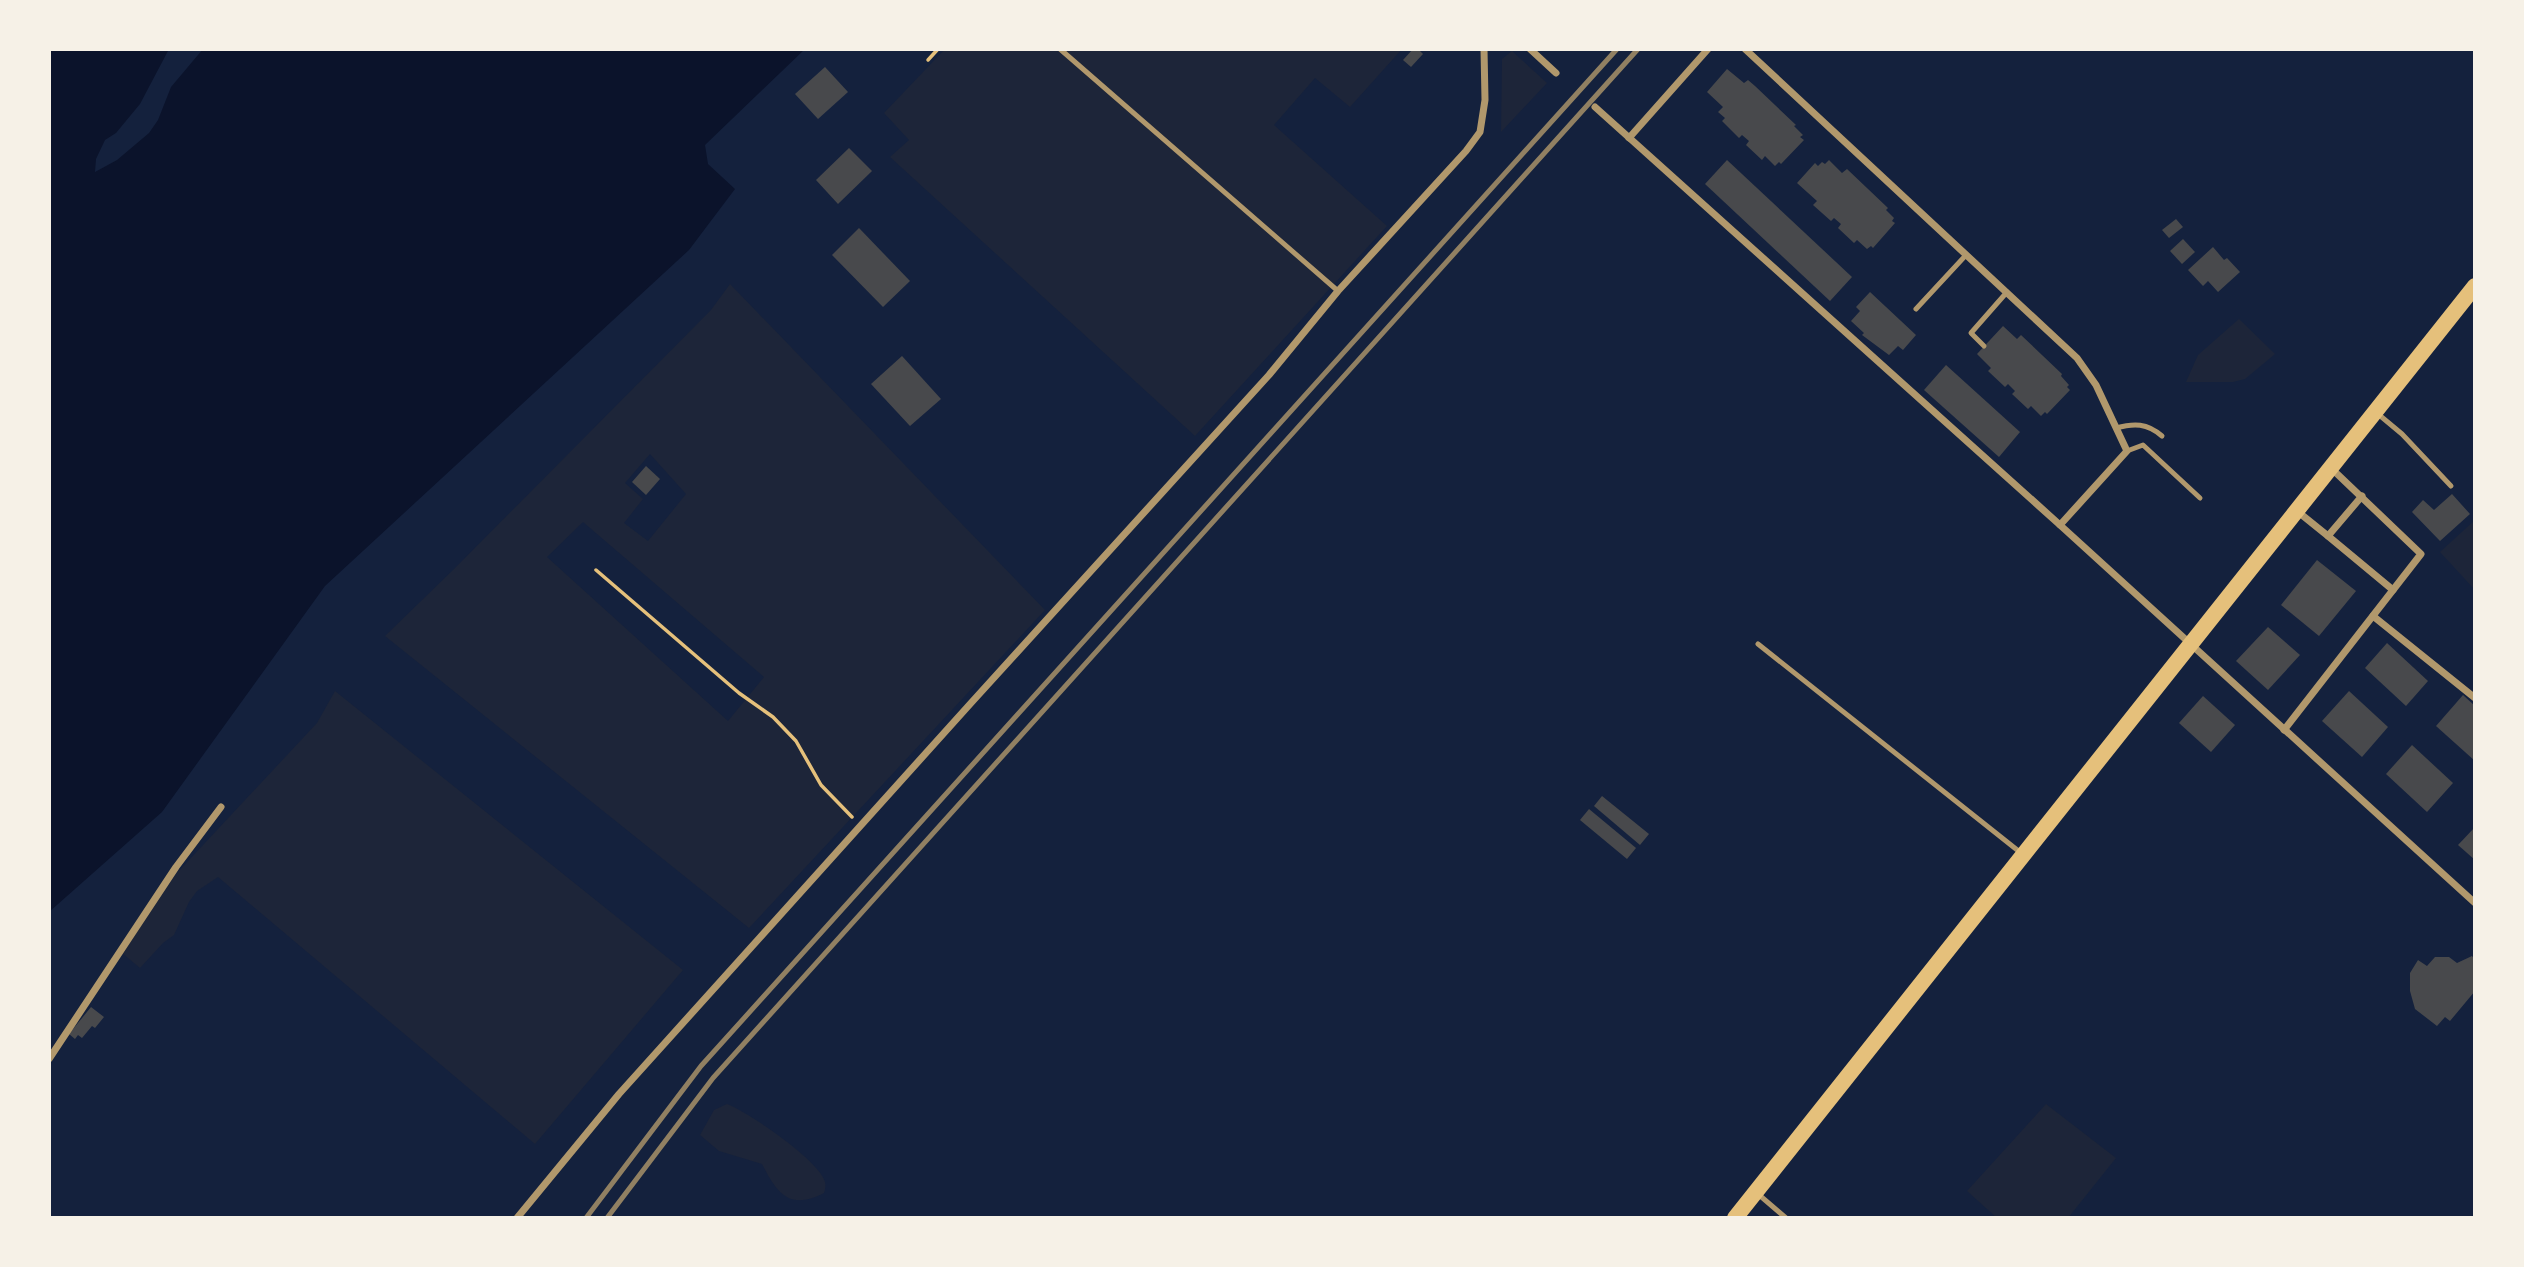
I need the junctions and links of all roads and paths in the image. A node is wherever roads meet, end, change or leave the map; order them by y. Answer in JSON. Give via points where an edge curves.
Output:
{"nodes":[{"id":1,"x":938,"y":49,"type":"edge"},
{"id":2,"x":1060,"y":49,"type":"edge"},
{"id":3,"x":1484,"y":49,"type":"edge"},
{"id":4,"x":1530,"y":49,"type":"edge"},
{"id":5,"x":1708,"y":49,"type":"edge"},
{"id":6,"x":1745,"y":49,"type":"edge"},
{"id":7,"x":928,"y":60,"type":"dead end"},
{"id":8,"x":1556,"y":73,"type":"dead end"},
{"id":9,"x":1595,"y":107,"type":"dead end"},
{"id":10,"x":1629,"y":138,"type":"junction"},
{"id":11,"x":1966,"y":255,"type":"junction"},
{"id":12,"x":2475,"y":286,"type":"edge"},
{"id":13,"x":1338,"y":291,"type":"junction"},
{"id":14,"x":2007,"y":292,"type":"junction"},
{"id":15,"x":1916,"y":309,"type":"dead end"},
{"id":16,"x":1984,"y":346,"type":"dead end"},
{"id":17,"x":2376,"y":412,"type":"junction"},
{"id":18,"x":2116,"y":428,"type":"junction"},
{"id":19,"x":2162,"y":436,"type":"dead end"},
{"id":20,"x":2127,"y":451,"type":"junction"},
{"id":21,"x":2332,"y":469,"type":"junction"},
{"id":22,"x":2451,"y":486,"type":"dead end"},
{"id":23,"x":2362,"y":496,"type":"junction"},
{"id":24,"x":2200,"y":498,"type":"dead end"},
{"id":25,"x":2297,"y":510,"type":"junction"},
{"id":26,"x":2060,"y":525,"type":"junction"},
{"id":27,"x":2328,"y":536,"type":"junction"},
{"id":28,"x":596,"y":570,"type":"dead end"},
{"id":29,"x":2393,"y":590,"type":"junction"},
{"id":30,"x":2373,"y":616,"type":"junction"},
{"id":31,"x":1758,"y":644,"type":"dead end"},
{"id":32,"x":2190,"y":645,"type":"junction"},
{"id":33,"x":2475,"y":698,"type":"edge"},
{"id":34,"x":2284,"y":730,"type":"junction"},
{"id":35,"x":221,"y":807,"type":"dead end"},
{"id":36,"x":861,"y":825,"type":"junction"},
{"id":37,"x":2024,"y":855,"type":"junction"},
{"id":38,"x":2475,"y":903,"type":"edge"},
{"id":39,"x":49,"y":1059,"type":"edge"},
{"id":40,"x":1756,"y":1192,"type":"junction"},
{"id":41,"x":517,"y":1218,"type":"edge"},
{"id":42,"x":1735,"y":1218,"type":"edge"},
{"id":43,"x":1786,"y":1218,"type":"edge"}],
"edges":[{"from":1,"to":7,"type":"path"},
{"from":2,"to":13,"type":"lane"},
{"from":3,"to":13,"type":"street","via":[[1480,132]]},
{"from":4,"to":8,"type":"street"},
{"from":5,"to":10,"type":"street"},
{"from":6,"to":11,"type":"street"},
{"from":9,"to":10,"type":"street"},
{"from":10,"to":26,"type":"street"},
{"from":11,"to":14,"type":"street"},
{"from":11,"to":15,"type":"lane"},
{"from":12,"to":17,"type":"main road"},
{"from":13,"to":36,"type":"street","via":[[1269,375]]},
{"from":14,"to":16,"type":"lane","via":[[1970,333]]},
{"from":14,"to":18,"type":"street","via":[[2077,358]]},
{"from":17,"to":21,"type":"main road"},
{"from":17,"to":22,"type":"lane"},
{"from":18,"to":19,"type":"lane","via":[[2144,425]]},
{"from":18,"to":20,"type":"street"},
{"from":20,"to":24,"type":"lane","via":[[2143,445]]},
{"from":20,"to":26,"type":"street"},
{"from":21,"to":23,"type":"street"},
{"from":21,"to":25,"type":"main road"},
{"from":23,"to":27,"type":"street"},
{"from":23,"to":29,"type":"street","via":[[2421,554]]},
{"from":25,"to":27,"type":"street"},
{"from":25,"to":32,"type":"main road"},
{"from":26,"to":32,"type":"street"},
{"from":27,"to":29,"type":"street"},
{"from":28,"to":36,"type":"path","via":[[773,717],[796,741],[821,785]]},
{"from":29,"to":30,"type":"street"},
{"from":30,"to":33,"type":"street"},
{"from":30,"to":34,"type":"street"},
{"from":31,"to":37,"type":"lane"},
{"from":32,"to":34,"type":"street"},
{"from":32,"to":37,"type":"main road"},
{"from":34,"to":38,"type":"street"},
{"from":35,"to":39,"type":"street"},
{"from":36,"to":41,"type":"street","via":[[619,1094]]},
{"from":37,"to":40,"type":"main road"},
{"from":40,"to":42,"type":"main road"},
{"from":40,"to":43,"type":"lane"}]}
